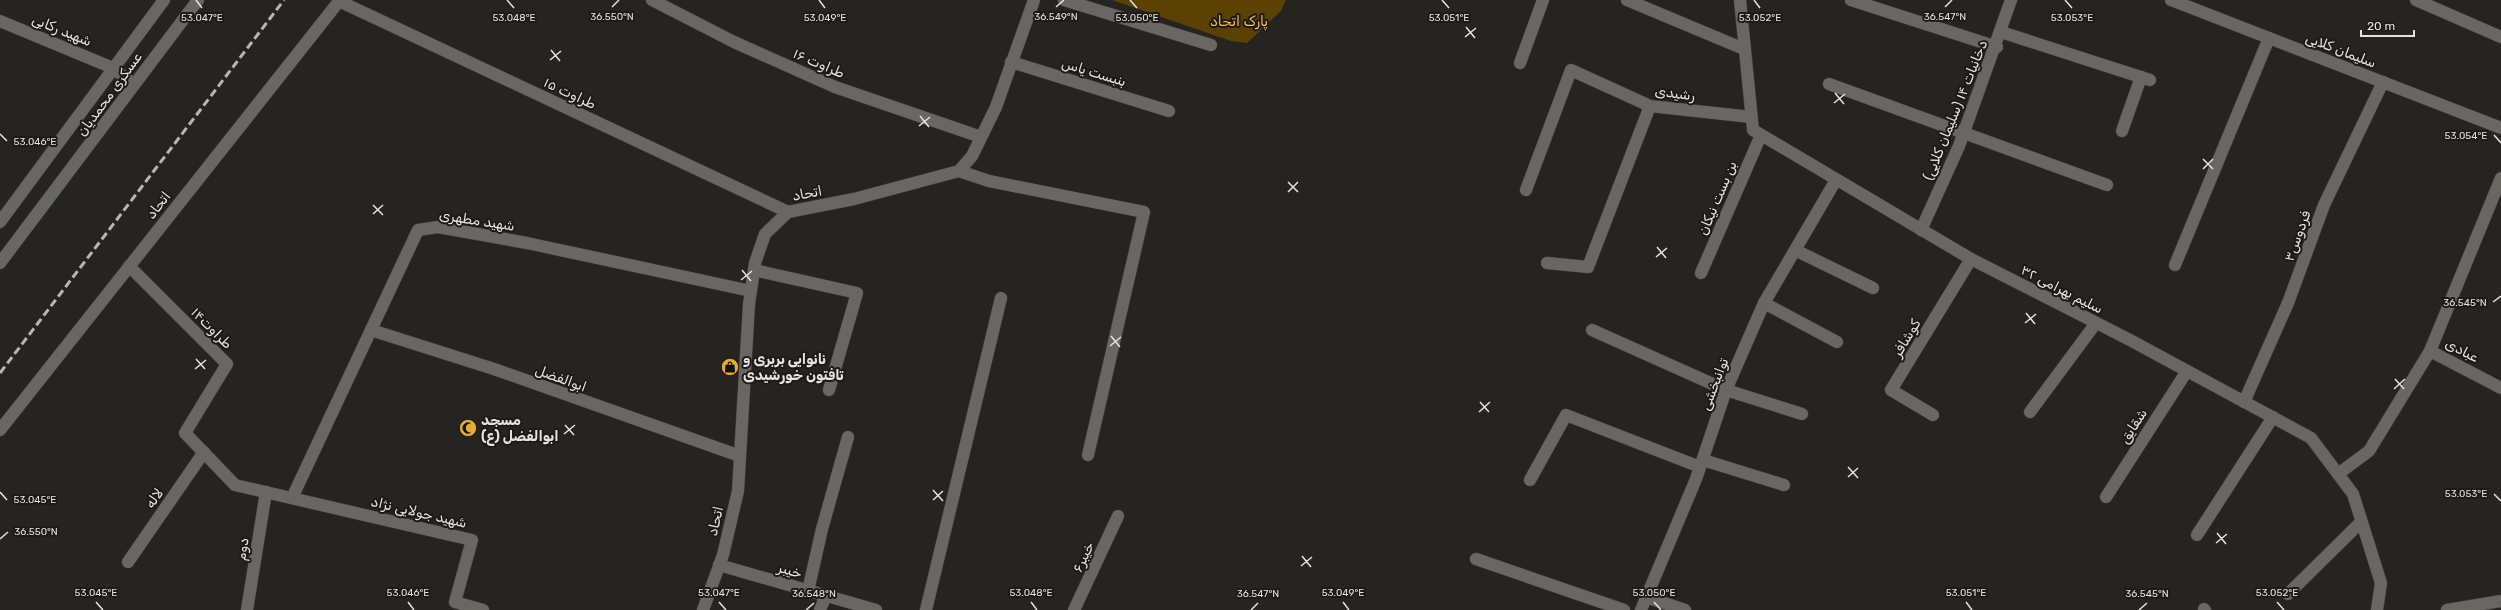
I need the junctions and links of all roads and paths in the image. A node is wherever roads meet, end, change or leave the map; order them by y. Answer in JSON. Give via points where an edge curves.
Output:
{"nodes":[{"id":1,"x":164,"y":0,"type":"edge"},
{"id":2,"x":198,"y":0,"type":"edge"},
{"id":3,"x":652,"y":0,"type":"edge"},
{"id":4,"x":1034,"y":0,"type":"edge"},
{"id":5,"x":1064,"y":0,"type":"edge"},
{"id":6,"x":1543,"y":0,"type":"edge"},
{"id":7,"x":1627,"y":0,"type":"edge"},
{"id":8,"x":1740,"y":0,"type":"edge"},
{"id":9,"x":1851,"y":0,"type":"edge"},
{"id":10,"x":2011,"y":0,"type":"edge"},
{"id":11,"x":2171,"y":0,"type":"edge"},
{"id":12,"x":2416,"y":0,"type":"edge"},
{"id":13,"x":340,"y":1,"type":"edge"},
{"id":14,"x":0,"y":21,"type":"edge"},
{"id":15,"x":2001,"y":32,"type":"junction"},
{"id":16,"x":2501,"y":37,"type":"edge"},
{"id":17,"x":2269,"y":38,"type":"junction"},
{"id":18,"x":1211,"y":45,"type":"dead end"},
{"id":19,"x":1997,"y":47,"type":"junction"},
{"id":20,"x":1744,"y":50,"type":"junction"},
{"id":21,"x":1011,"y":62,"type":"junction"},
{"id":22,"x":1520,"y":63,"type":"dead end"},
{"id":23,"x":112,"y":68,"type":"junction"},
{"id":24,"x":2383,"y":82,"type":"junction"},
{"id":25,"x":133,"y":84,"type":"junction"},
{"id":26,"x":1829,"y":84,"type":"dead end"},
{"id":27,"x":1650,"y":106,"type":"junction"},
{"id":28,"x":1169,"y":110,"type":"dead end"},
{"id":29,"x":1751,"y":117,"type":"junction"},
{"id":30,"x":2501,"y":128,"type":"edge"},
{"id":31,"x":2122,"y":131,"type":"dead end"},
{"id":32,"x":1964,"y":134,"type":"junction"},
{"id":33,"x":1761,"y":135,"type":"junction"},
{"id":34,"x":981,"y":137,"type":"junction"},
{"id":35,"x":959,"y":171,"type":"junction"},
{"id":36,"x":2501,"y":178,"type":"edge"},
{"id":37,"x":1836,"y":180,"type":"junction"},
{"id":38,"x":2107,"y":185,"type":"dead end"},
{"id":39,"x":1526,"y":190,"type":"dead end"},
{"id":40,"x":788,"y":212,"type":"junction"},
{"id":41,"x":0,"y":222,"type":"edge"},
{"id":42,"x":1921,"y":230,"type":"junction"},
{"id":43,"x":1795,"y":250,"type":"junction"},
{"id":44,"x":1971,"y":260,"type":"junction"},
{"id":45,"x":0,"y":263,"type":"edge"},
{"id":46,"x":1547,"y":263,"type":"dead end"},
{"id":47,"x":2175,"y":265,"type":"dead end"},
{"id":48,"x":129,"y":266,"type":"junction"},
{"id":49,"x":754,"y":270,"type":"junction"},
{"id":50,"x":1701,"y":273,"type":"dead end"},
{"id":51,"x":1873,"y":288,"type":"dead end"},
{"id":52,"x":751,"y":291,"type":"junction"},
{"id":53,"x":1001,"y":298,"type":"dead end"},
{"id":54,"x":1764,"y":303,"type":"junction"},
{"id":55,"x":2096,"y":323,"type":"junction"},
{"id":56,"x":371,"y":330,"type":"junction"},
{"id":57,"x":1592,"y":330,"type":"dead end"},
{"id":58,"x":1837,"y":342,"type":"dead end"},
{"id":59,"x":2430,"y":351,"type":"junction"},
{"id":60,"x":2187,"y":371,"type":"junction"},
{"id":61,"x":2501,"y":388,"type":"edge"},
{"id":62,"x":829,"y":390,"type":"dead end"},
{"id":63,"x":1726,"y":390,"type":"junction"},
{"id":64,"x":2244,"y":402,"type":"junction"},
{"id":65,"x":2030,"y":412,"type":"dead end"},
{"id":66,"x":1802,"y":414,"type":"dead end"},
{"id":67,"x":1933,"y":415,"type":"dead end"},
{"id":68,"x":2273,"y":417,"type":"junction"},
{"id":69,"x":0,"y":430,"type":"edge"},
{"id":70,"x":848,"y":437,"type":"dead end"},
{"id":71,"x":204,"y":452,"type":"junction"},
{"id":72,"x":1088,"y":455,"type":"dead end"},
{"id":73,"x":740,"y":456,"type":"junction"},
{"id":74,"x":1701,"y":463,"type":"junction"},
{"id":75,"x":2338,"y":474,"type":"junction"},
{"id":76,"x":1530,"y":480,"type":"dead end"},
{"id":77,"x":1784,"y":485,"type":"dead end"},
{"id":78,"x":266,"y":492,"type":"junction"},
{"id":79,"x":2106,"y":497,"type":"dead end"},
{"id":80,"x":292,"y":498,"type":"junction"},
{"id":81,"x":1118,"y":516,"type":"dead end"},
{"id":82,"x":2361,"y":522,"type":"junction"},
{"id":83,"x":2197,"y":535,"type":"dead end"},
{"id":84,"x":1476,"y":559,"type":"dead end"},
{"id":85,"x":128,"y":562,"type":"dead end"},
{"id":86,"x":719,"y":565,"type":"junction"},
{"id":87,"x":808,"y":591,"type":"junction"},
{"id":88,"x":2288,"y":594,"type":"dead end"},
{"id":89,"x":826,"y":595,"type":"junction"},
{"id":90,"x":1646,"y":597,"type":"junction"},
{"id":91,"x":2501,"y":601,"type":"edge"},
{"id":92,"x":247,"y":610,"type":"edge"},
{"id":93,"x":483,"y":610,"type":"edge"},
{"id":94,"x":703,"y":610,"type":"edge"},
{"id":95,"x":820,"y":610,"type":"edge"},
{"id":96,"x":876,"y":610,"type":"edge"},
{"id":97,"x":926,"y":610,"type":"edge"},
{"id":98,"x":1074,"y":610,"type":"edge"},
{"id":99,"x":1624,"y":610,"type":"edge"},
{"id":100,"x":1641,"y":610,"type":"edge"},
{"id":101,"x":1686,"y":610,"type":"edge"},
{"id":102,"x":2377,"y":610,"type":"edge"},
{"id":103,"x":2446,"y":610,"type":"edge"}],
"edges":[{"from":1,"to":23,"type":"street","name":"عسکری محمدیان"},
{"from":2,"to":25,"type":"street","name":"عسکری محمدیان"},
{"from":3,"to":34,"type":"street","name":"طراوت ۱۶","via":[[734,42],[834,87]]},
{"from":4,"to":21,"type":"street"},
{"from":5,"to":18,"type":"street"},
{"from":6,"to":22,"type":"street"},
{"from":7,"to":20,"type":"street"},
{"from":8,"to":20,"type":"street","name":"سلیم بهرامی ۳۲"},
{"from":9,"to":19,"type":"street"},
{"from":10,"to":15,"type":"street","name":"دخانیات ۱۴ (سلیمان کلایی)"},
{"from":11,"to":17,"type":"street","name":"سلیمان کلایی"},
{"from":12,"to":16,"type":"street"},
{"from":13,"to":40,"type":"street","name":"طراوت ۱۵"},
{"from":13,"to":48,"type":"street","name":"اتحاد"},
{"from":14,"to":23,"type":"street","name":"شهید رکابی"},
{"from":15,"to":19,"type":"street","name":"دخانیات ۱۴ (سلیمان کلایی)"},
{"from":15,"to":31,"type":"street","via":[[2146,78]]},
{"from":17,"to":24,"type":"street","name":"سلیمان کلایی"},
{"from":17,"to":47,"type":"street"},
{"from":19,"to":32,"type":"street","name":"دخانیات ۱۴ (سلیمان کلایی)"},
{"from":20,"to":29,"type":"street","name":"سلیم بهرامی ۳۲"},
{"from":21,"to":28,"type":"street","name":"بنبست یاس"},
{"from":21,"to":34,"type":"street","via":[[996,107]]},
{"from":23,"to":25,"type":"street","name":"شهید رکابی"},
{"from":23,"to":41,"type":"street","name":"عسکری محمدیان","via":[[78,119]]},
{"from":24,"to":30,"type":"street","name":"سلیمان کلایی"},
{"from":24,"to":64,"type":"street","name":"فردوس۳","via":[[2324,205],[2288,303]]},
{"from":25,"to":45,"type":"street","name":"عسکری محمدیان","via":[[102,130]]},
{"from":26,"to":32,"type":"street"},
{"from":27,"to":29,"type":"street","name":"رشیدی"},
{"from":27,"to":39,"type":"street","name":"رشیدی","via":[[1571,70]]},
{"from":27,"to":46,"type":"street","via":[[1588,267]]},
{"from":29,"to":33,"type":"street","name":"سلیم بهرامی ۳۲","via":[[1753,130]]},
{"from":32,"to":38,"type":"street"},
{"from":32,"to":42,"type":"street","name":"دخانیات ۱۴ (سلیمان کلایی)"},
{"from":33,"to":37,"type":"street","name":"سلیم بهرامی ۳۲"},
{"from":33,"to":50,"type":"street","name":"بن بست نیکان"},
{"from":34,"to":35,"type":"street","via":[[972,156]]},
{"from":35,"to":40,"type":"street","name":"اتحاد","via":[[854,199]]},
{"from":35,"to":72,"type":"street","via":[[989,181],[1144,212]]},
{"from":36,"to":59,"type":"street"},
{"from":37,"to":42,"type":"street","name":"سلیم بهرامی ۳۲"},
{"from":37,"to":43,"type":"street","name":"توانبخشی"},
{"from":40,"to":49,"type":"street","name":"اتحاد","via":[[765,234]]},
{"from":42,"to":44,"type":"street","name":"سلیم بهرامی ۳۲"},
{"from":43,"to":51,"type":"street"},
{"from":43,"to":54,"type":"street","name":"توانبخشی"},
{"from":44,"to":55,"type":"street","name":"سلیم بهرامی ۳۲"},
{"from":44,"to":67,"type":"street","name":"کوشافر","via":[[1891,390]]},
{"from":48,"to":69,"type":"street","name":"اتحاد"},
{"from":48,"to":71,"type":"street","name":"طراوت۱۴","via":[[227,364],[185,433]]},
{"from":49,"to":52,"type":"street","name":"اتحاد"},
{"from":49,"to":62,"type":"street","via":[[858,293]]},
{"from":52,"to":56,"type":"street","name":"شهید مطهری","via":[[527,243],[438,227],[418,230]]},
{"from":52,"to":73,"type":"street","name":"اتحاد"},
{"from":53,"to":97,"type":"street"},
{"from":54,"to":58,"type":"street"},
{"from":54,"to":63,"type":"street","name":"توانبخشی"},
{"from":55,"to":60,"type":"street","name":"سلیم بهرامی ۳۲"},
{"from":55,"to":65,"type":"street"},
{"from":56,"to":73,"type":"street","name":"ابوالفضل","via":[[494,369]]},
{"from":56,"to":80,"type":"street","name":"شهید مطهری"},
{"from":57,"to":63,"type":"street"},
{"from":59,"to":61,"type":"street","name":"عبادی"},
{"from":59,"to":75,"type":"street","via":[[2369,451]]},
{"from":60,"to":64,"type":"street","name":"سلیم بهرامی ۳۲"},
{"from":60,"to":79,"type":"street","name":"شقایق"},
{"from":63,"to":66,"type":"street"},
{"from":63,"to":74,"type":"street","name":"توانبخشی"},
{"from":64,"to":68,"type":"street","name":"سلیم بهرامی ۳۲"},
{"from":68,"to":75,"type":"street","name":"سلیم بهرامی ۳۲","via":[[2311,438]]},
{"from":68,"to":83,"type":"street"},
{"from":70,"to":87,"type":"street","via":[[822,529]]},
{"from":71,"to":78,"type":"street","name":"طراوت۱۴","via":[[235,485]]},
{"from":71,"to":85,"type":"street","name":"لاله"},
{"from":73,"to":86,"type":"street","name":"اتحاد","via":[[738,491]]},
{"from":74,"to":76,"type":"street","via":[[1566,415]]},
{"from":74,"to":77,"type":"street"},
{"from":74,"to":90,"type":"street","name":"توانبخشی"},
{"from":75,"to":82,"type":"street","name":"سلیم بهرامی ۳۲","via":[[2353,494]]},
{"from":78,"to":80,"type":"street","name":"طراوت۱۴"},
{"from":78,"to":92,"type":"street","name":"دوم"},
{"from":80,"to":93,"type":"street","name":"شهید جولایی نژاد","via":[[472,540],[455,602]]},
{"from":81,"to":98,"type":"street","name":"خیبر۶"},
{"from":82,"to":88,"type":"street"},
{"from":82,"to":102,"type":"street","name":"سلیم بهرامی ۳۲","via":[[2381,583]]},
{"from":84,"to":99,"type":"street"},
{"from":86,"to":87,"type":"street","name":"خیبر"},
{"from":86,"to":94,"type":"street","name":"اتحاد"},
{"from":87,"to":89,"type":"street","name":"خیبر"},
{"from":89,"to":95,"type":"street"},
{"from":89,"to":96,"type":"street","name":"خیبر"},
{"from":90,"to":100,"type":"street","name":"توانبخشی"},
{"from":90,"to":101,"type":"street"},
{"from":91,"to":103,"type":"street"}]}
